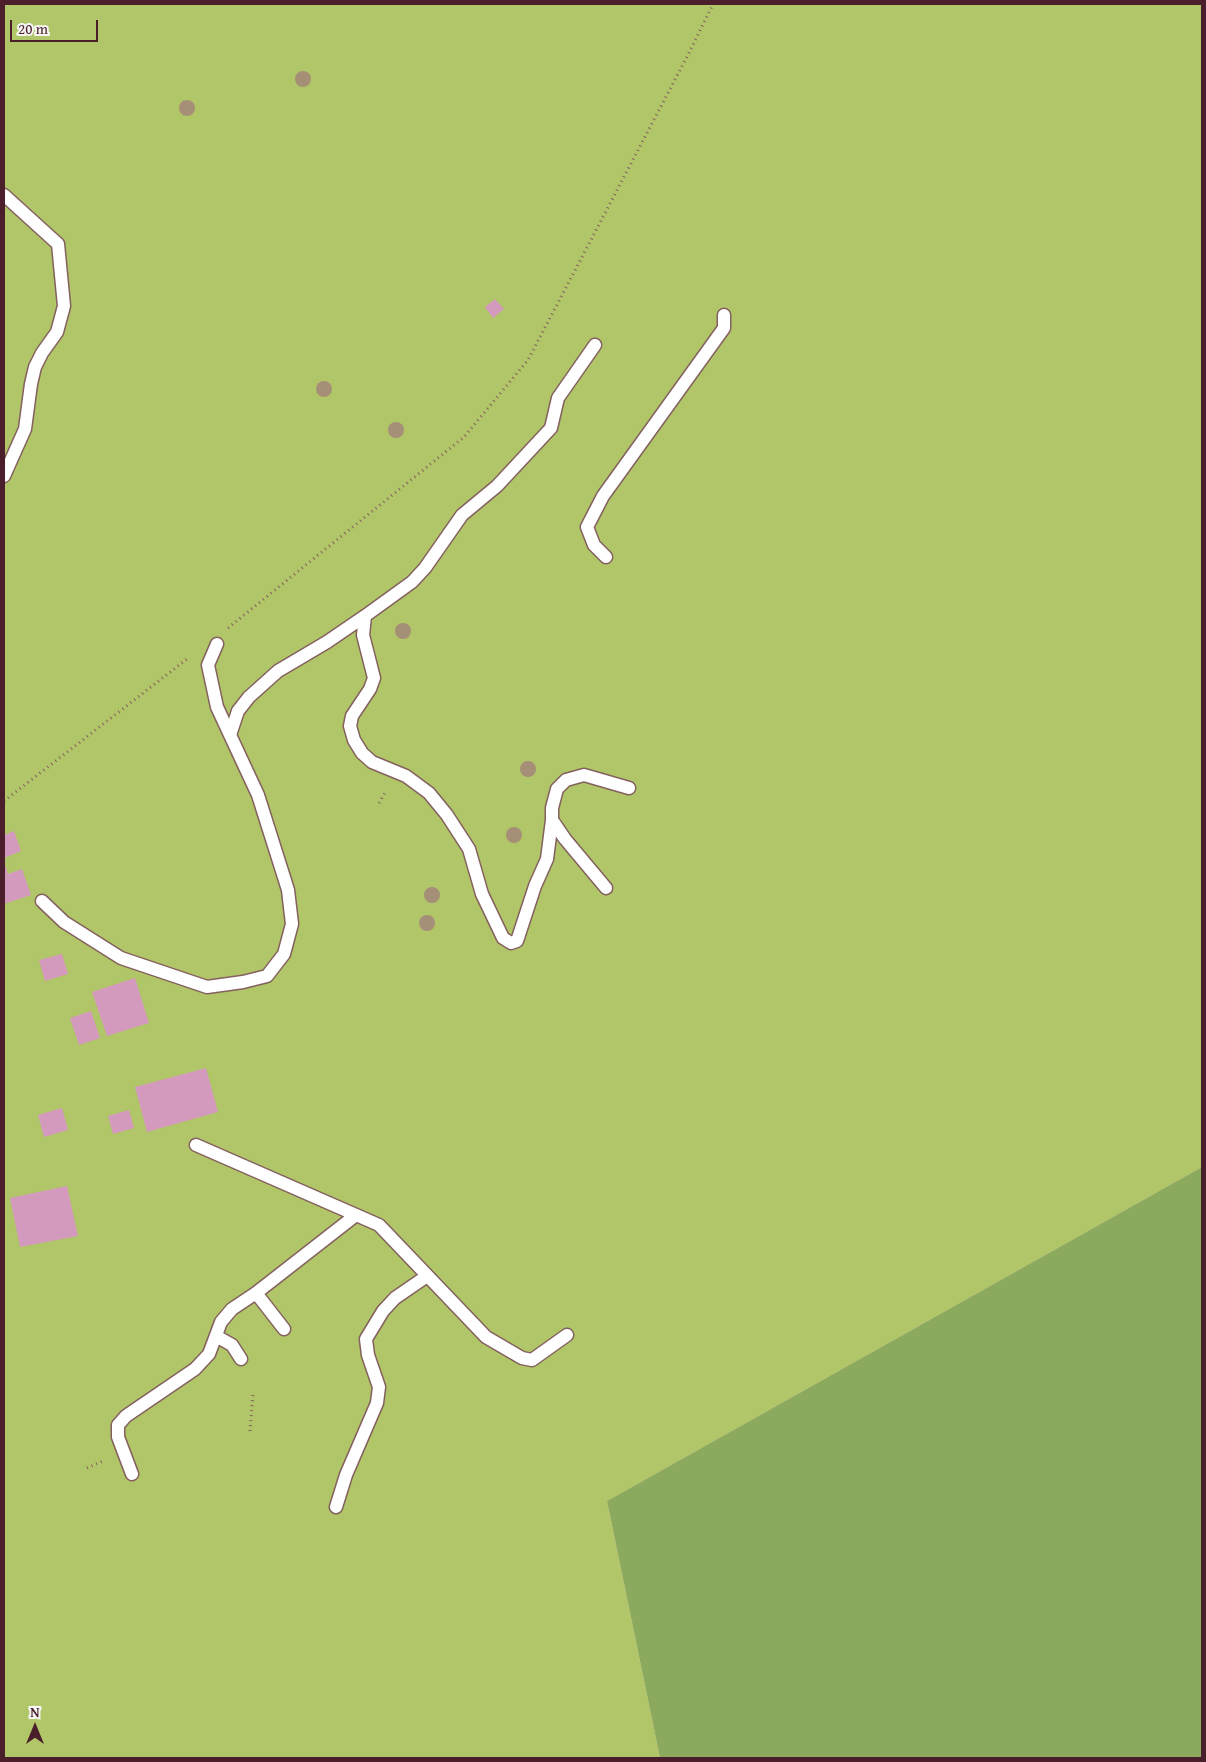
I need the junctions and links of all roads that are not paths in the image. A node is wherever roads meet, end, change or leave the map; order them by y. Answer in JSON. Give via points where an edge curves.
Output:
{"nodes":[{"id":1,"x":4,"y":195,"type":"edge"},
{"id":2,"x":724,"y":315,"type":"dead end"},
{"id":3,"x":595,"y":345,"type":"dead end"},
{"id":4,"x":4,"y":476,"type":"edge"},
{"id":5,"x":606,"y":557,"type":"dead end"},
{"id":6,"x":365,"y":616,"type":"junction"},
{"id":7,"x":220,"y":638,"type":"road end"},
{"id":8,"x":230,"y":736,"type":"junction"},
{"id":9,"x":629,"y":788,"type":"dead end"},
{"id":10,"x":552,"y":820,"type":"junction"},
{"id":11,"x":606,"y":888,"type":"dead end"},
{"id":12,"x":42,"y":901,"type":"dead end"},
{"id":13,"x":196,"y":1145,"type":"dead end"},
{"id":14,"x":356,"y":1215,"type":"junction"},
{"id":15,"x":427,"y":1276,"type":"junction"},
{"id":16,"x":256,"y":1293,"type":"junction"},
{"id":17,"x":284,"y":1329,"type":"dead end"},
{"id":18,"x":567,"y":1335,"type":"dead end"},
{"id":19,"x":216,"y":1336,"type":"junction"},
{"id":20,"x":241,"y":1359,"type":"dead end"},
{"id":21,"x":132,"y":1474,"type":"dead end"},
{"id":22,"x":336,"y":1507,"type":"dead end"}],
"edges":[{"from":1,"to":4,"type":"lane","via":[[58,244],[64,306],[57,332],[35,367],[25,429]]},
{"from":2,"to":5,"type":"lane","via":[[724,328],[603,496],[587,527],[594,545]]},
{"from":3,"to":6,"type":"lane","via":[[558,398],[552,428],[497,486],[462,515],[426,568]]},
{"from":6,"to":8,"type":"lane","via":[[278,672],[249,697],[238,711]]},
{"from":6,"to":10,"type":"lane","via":[[363,635],[374,678],[352,716],[350,726],[354,740],[372,762],[406,776],[428,793],[447,815],[469,849],[482,894],[503,938],[511,943],[517,940],[547,859]]},
{"from":7,"to":8,"type":"lane","via":[[208,665],[217,707]]},
{"from":8,"to":12,"type":"lane","via":[[258,795],[288,890],[292,924],[284,954],[267,976],[207,987],[121,958],[64,922]]},
{"from":9,"to":10,"type":"lane","via":[[584,775],[566,780],[557,789]]},
{"from":10,"to":11,"type":"lane"},
{"from":13,"to":14,"type":"lane"},
{"from":14,"to":15,"type":"lane","via":[[379,1225]]},
{"from":14,"to":16,"type":"lane"},
{"from":15,"to":18,"type":"lane","via":[[486,1337],[522,1358],[532,1360]]},
{"from":15,"to":22,"type":"lane","via":[[395,1298],[366,1340],[379,1387],[377,1404],[346,1475]]},
{"from":16,"to":17,"type":"lane"},
{"from":16,"to":19,"type":"lane","via":[[232,1309],[221,1322]]},
{"from":19,"to":20,"type":"lane","via":[[232,1345]]},
{"from":19,"to":21,"type":"lane","via":[[209,1354],[194,1369],[118,1425],[118,1437]]}]}
